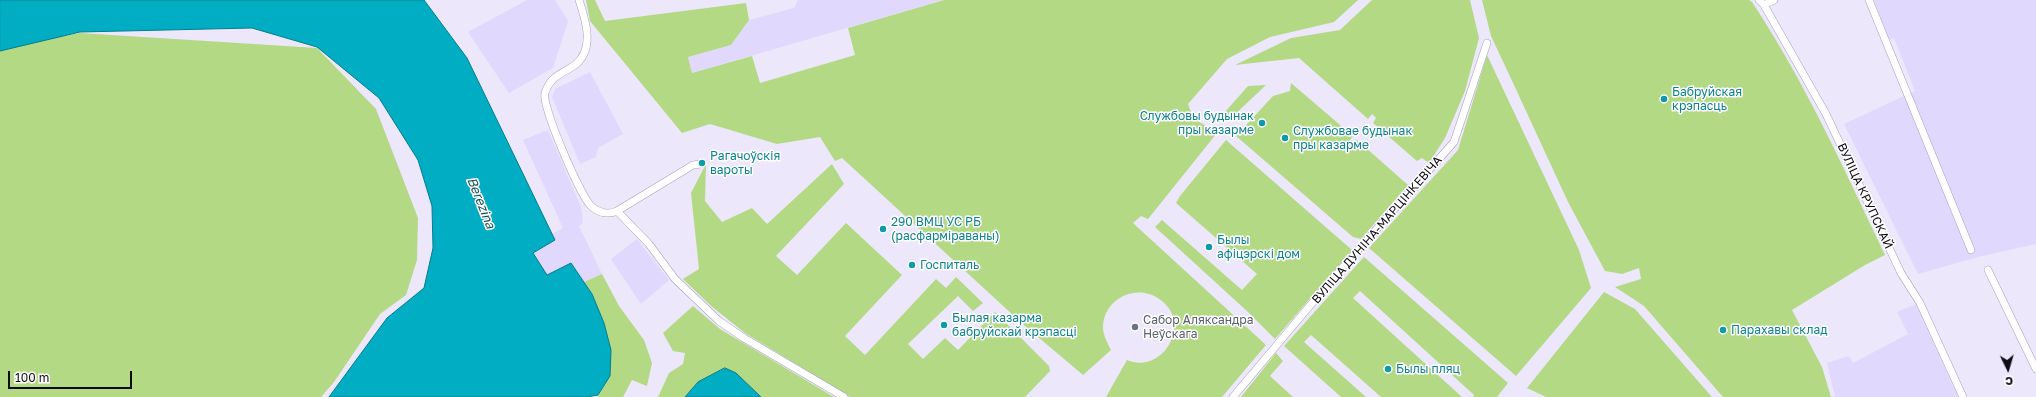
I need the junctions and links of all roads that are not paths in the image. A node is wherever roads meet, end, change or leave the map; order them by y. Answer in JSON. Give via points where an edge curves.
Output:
{"nodes":[{"id":1,"x":579,"y":0,"type":"edge"},
{"id":2,"x":1774,"y":0,"type":"edge"},
{"id":3,"x":1869,"y":0,"type":"edge"},
{"id":4,"x":1762,"y":2,"type":"edge"},
{"id":5,"x":1487,"y":43,"type":"dead end"},
{"id":6,"x":701,"y":164,"type":"dead end"},
{"id":7,"x":618,"y":211,"type":"junction"},
{"id":8,"x":1971,"y":250,"type":"dead end"},
{"id":9,"x":1988,"y":270,"type":"dead end"},
{"id":10,"x":2036,"y":369,"type":"edge"},
{"id":11,"x":844,"y":397,"type":"edge"},
{"id":12,"x":1233,"y":397,"type":"edge"},
{"id":13,"x":1963,"y":397,"type":"edge"}],
"edges":[{"from":1,"to":7,"type":"street","via":[[586,25],[587,47],[584,56],[575,65],[557,74],[550,82],[544,99],[551,122],[589,204],[602,213]]},
{"from":2,"to":4,"type":"street"},
{"from":3,"to":8,"type":"street"},
{"from":4,"to":13,"type":"street","name":"ВУЛІЦА КРУПСКАЙ","via":[[1826,114],[1901,272],[1920,303]]},
{"from":5,"to":12,"type":"street","name":"ВУЛІЦА ДУНІНА-МАРЦІНКЕВІЧА","via":[[1454,142]]},
{"from":6,"to":7,"type":"street","via":[[693,165]]},
{"from":7,"to":11,"type":"street","via":[[648,244],[675,280],[719,321]]},
{"from":9,"to":10,"type":"street"}]}
